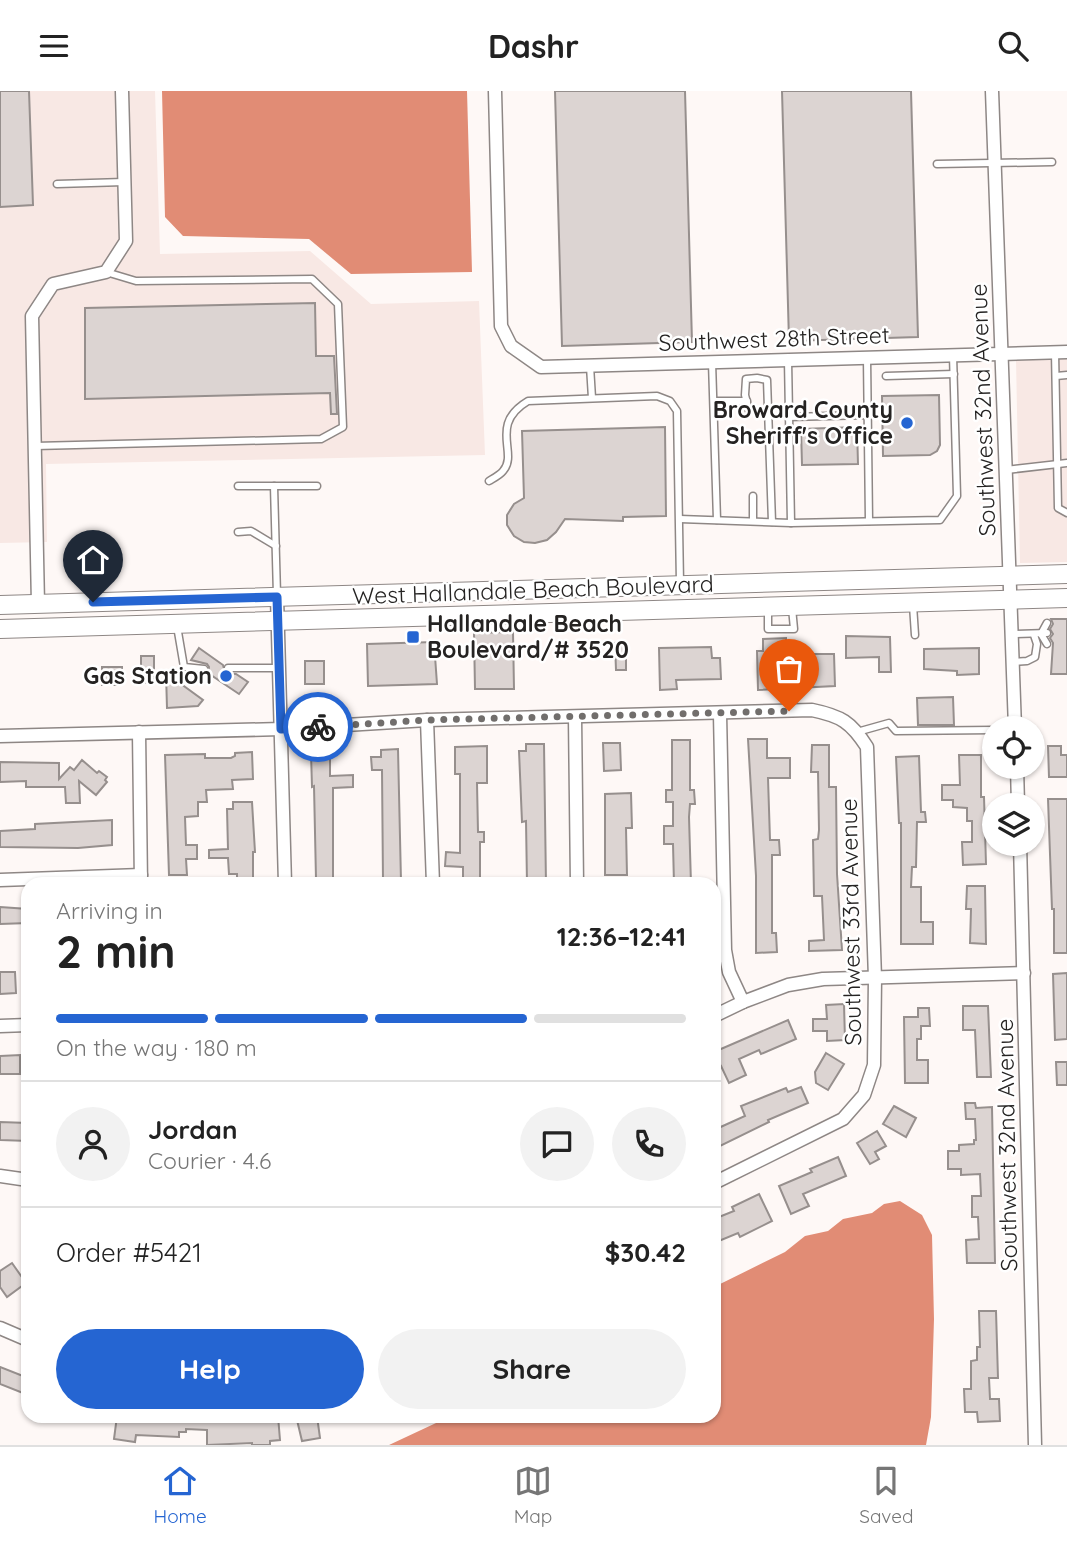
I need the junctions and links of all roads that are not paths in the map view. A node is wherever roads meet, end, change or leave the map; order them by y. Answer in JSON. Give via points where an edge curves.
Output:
{"nodes":[{"id":1,"x":122,"y":91,"type":"edge"},
{"id":2,"x":495,"y":91,"type":"edge"},
{"id":3,"x":992,"y":91,"type":"edge"},
{"id":4,"x":1052,"y":162,"type":"dead end"},
{"id":5,"x":937,"y":164,"type":"dead end"},
{"id":6,"x":995,"y":164,"type":"junction"},
{"id":7,"x":124,"y":182,"type":"junction"},
{"id":8,"x":57,"y":184,"type":"dead end"},
{"id":9,"x":106,"y":272,"type":"junction"},
{"id":10,"x":1061,"y":352,"type":"edge"},
{"id":11,"x":1002,"y":354,"type":"junction"},
{"id":12,"x":953,"y":355,"type":"junction"},
{"id":13,"x":867,"y":358,"type":"junction"},
{"id":14,"x":788,"y":360,"type":"junction"},
{"id":15,"x":712,"y":362,"type":"junction"},
{"id":16,"x":590,"y":366,"type":"junction"},
{"id":17,"x":954,"y":374,"type":"junction"},
{"id":18,"x":1067,"y":375,"type":"edge"},
{"id":19,"x":886,"y":376,"type":"dead end"},
{"id":20,"x":1056,"y":376,"type":"junction"},
{"id":21,"x":592,"y":398,"type":"junction"},
{"id":22,"x":714,"y":401,"type":"junction"},
{"id":23,"x":747,"y":401,"type":"junction"},
{"id":24,"x":749,"y":411,"type":"dead end"},
{"id":25,"x":868,"y":415,"type":"junction"},
{"id":26,"x":789,"y":417,"type":"junction"},
{"id":27,"x":35,"y":446,"type":"junction"},
{"id":28,"x":1057,"y":463,"type":"junction"},
{"id":29,"x":1067,"y":463,"type":"edge"},
{"id":30,"x":1006,"y":470,"type":"junction"},
{"id":31,"x":489,"y":481,"type":"dead end"},
{"id":32,"x":238,"y":486,"type":"dead end"},
{"id":33,"x":317,"y":486,"type":"dead end"},
{"id":34,"x":274,"y":487,"type":"junction"},
{"id":35,"x":753,"y":496,"type":"dead end"},
{"id":36,"x":1067,"y":513,"type":"edge"},
{"id":37,"x":680,"y":519,"type":"junction"},
{"id":38,"x":718,"y":520,"type":"junction"},
{"id":39,"x":753,"y":521,"type":"junction"},
{"id":40,"x":869,"y":521,"type":"junction"},
{"id":41,"x":772,"y":522,"type":"junction"},
{"id":42,"x":791,"y":523,"type":"junction"},
{"id":43,"x":237,"y":532,"type":"dead end"},
{"id":44,"x":276,"y":546,"type":"junction"},
{"id":45,"x":1067,"y":574,"type":"edge"},
{"id":46,"x":1010,"y":576,"type":"junction"},
{"id":47,"x":817,"y":582,"type":"junction"},
{"id":48,"x":680,"y":585,"type":"junction"},
{"id":49,"x":277,"y":597,"type":"junction"},
{"id":50,"x":1067,"y":598,"type":"edge"},
{"id":51,"x":1011,"y":600,"type":"junction"},
{"id":52,"x":913,"y":603,"type":"junction"},
{"id":53,"x":38,"y":604,"type":"junction"},
{"id":54,"x":0,"y":605,"type":"edge"},
{"id":55,"x":683,"y":610,"type":"junction"},
{"id":56,"x":538,"y":614,"type":"junction"},
{"id":57,"x":0,"y":615,"type":"edge"},
{"id":58,"x":278,"y":622,"type":"junction"},
{"id":59,"x":1047,"y":623,"type":"dead end"},
{"id":60,"x":177,"y":625,"type":"junction"},
{"id":61,"x":0,"y":629,"type":"edge"},
{"id":62,"x":1012,"y":634,"type":"junction"},
{"id":63,"x":1041,"y":634,"type":"junction"},
{"id":64,"x":915,"y":635,"type":"dead end"},
{"id":65,"x":1047,"y":644,"type":"dead end"},
{"id":66,"x":1013,"y":662,"type":"junction"},
{"id":67,"x":228,"y":668,"type":"dead end"},
{"id":68,"x":279,"y":668,"type":"junction"},
{"id":69,"x":204,"y":670,"type":"dead end"},
{"id":70,"x":720,"y":714,"type":"junction"},
{"id":71,"x":1015,"y":716,"type":"edge"},
{"id":72,"x":575,"y":717,"type":"junction"},
{"id":73,"x":427,"y":720,"type":"junction"},
{"id":74,"x":281,"y":729,"type":"junction"},
{"id":75,"x":982,"y":730,"type":"edge"},
{"id":76,"x":139,"y":732,"type":"junction"},
{"id":77,"x":857,"y":732,"type":"junction"},
{"id":78,"x":0,"y":736,"type":"edge"},
{"id":79,"x":1020,"y":856,"type":"edge"},
{"id":80,"x":141,"y":877,"type":"edge"},
{"id":81,"x":285,"y":877,"type":"edge"},
{"id":82,"x":433,"y":877,"type":"edge"},
{"id":83,"x":578,"y":877,"type":"edge"},
{"id":84,"x":0,"y":880,"type":"edge"},
{"id":85,"x":21,"y":880,"type":"edge"},
{"id":86,"x":1024,"y":973,"type":"junction"},
{"id":87,"x":875,"y":978,"type":"junction"},
{"id":88,"x":743,"y":1002,"type":"junction"},
{"id":89,"x":721,"y":1013,"type":"edge"},
{"id":90,"x":21,"y":1025,"type":"edge"},
{"id":91,"x":0,"y":1026,"type":"edge"},
{"id":92,"x":0,"y":1176,"type":"edge"},
{"id":93,"x":21,"y":1179,"type":"edge"},
{"id":94,"x":721,"y":1180,"type":"edge"},
{"id":95,"x":0,"y":1328,"type":"edge"},
{"id":96,"x":21,"y":1337,"type":"edge"},
{"id":97,"x":1035,"y":1445,"type":"edge"}],
"edges":[{"from":1,"to":7,"type":"street"},
{"from":2,"to":16,"type":"street","name":"Southwest 28th Street","via":[[501,326],[511,346],[541,367]]},
{"from":3,"to":6,"type":"street","name":"Southwest 32nd Avenue"},
{"from":4,"to":6,"type":"lane"},
{"from":5,"to":6,"type":"lane"},
{"from":6,"to":11,"type":"street","name":"Southwest 32nd Avenue"},
{"from":7,"to":8,"type":"lane"},
{"from":7,"to":9,"type":"street","via":[[126,241]]},
{"from":9,"to":27,"type":"street","via":[[52,284],[32,316]]},
{"from":9,"to":27,"type":"lane","via":[[136,281],[312,279],[338,304],[343,427],[321,439]]},
{"from":10,"to":11,"type":"street","name":"Southwest 28th Street"},
{"from":10,"to":20,"type":"lane"},
{"from":11,"to":12,"type":"street","name":"Southwest 28th Street"},
{"from":11,"to":30,"type":"street","name":"Southwest 32nd Avenue"},
{"from":12,"to":13,"type":"street","name":"Southwest 28th Street"},
{"from":12,"to":17,"type":"lane"},
{"from":13,"to":14,"type":"street","name":"Southwest 28th Street"},
{"from":13,"to":25,"type":"lane"},
{"from":14,"to":15,"type":"street","name":"Southwest 28th Street"},
{"from":14,"to":26,"type":"lane"},
{"from":15,"to":16,"type":"street","name":"Southwest 28th Street"},
{"from":15,"to":22,"type":"lane"},
{"from":16,"to":21,"type":"lane"},
{"from":17,"to":19,"type":"lane"},
{"from":17,"to":40,"type":"lane","via":[[957,496],[940,520]]},
{"from":18,"to":20,"type":"lane"},
{"from":20,"to":28,"type":"lane"},
{"from":21,"to":31,"type":"lane","via":[[528,401],[516,408],[506,435],[507,462]]},
{"from":21,"to":37,"type":"lane","via":[[656,396],[670,401],[677,411]]},
{"from":22,"to":23,"type":"lane"},
{"from":22,"to":38,"type":"lane"},
{"from":23,"to":24,"type":"lane"},
{"from":23,"to":41,"type":"lane","via":[[746,379],[767,380]]},
{"from":25,"to":26,"type":"lane"},
{"from":25,"to":40,"type":"lane"},
{"from":26,"to":42,"type":"lane"},
{"from":27,"to":53,"type":"street"},
{"from":28,"to":29,"type":"lane"},
{"from":28,"to":30,"type":"lane"},
{"from":28,"to":36,"type":"lane","via":[[1058,508]]},
{"from":30,"to":46,"type":"street","name":"Southwest 32nd Avenue"},
{"from":32,"to":34,"type":"lane"},
{"from":33,"to":34,"type":"lane"},
{"from":34,"to":44,"type":"lane"},
{"from":35,"to":39,"type":"lane"},
{"from":37,"to":38,"type":"lane"},
{"from":37,"to":48,"type":"lane"},
{"from":38,"to":39,"type":"lane"},
{"from":39,"to":41,"type":"lane"},
{"from":40,"to":42,"type":"lane"},
{"from":41,"to":42,"type":"lane"},
{"from":43,"to":44,"type":"lane","via":[[251,531]]},
{"from":44,"to":49,"type":"lane"},
{"from":45,"to":46,"type":"main road","name":"West Hallandale Beach Boulevard"},
{"from":46,"to":47,"type":"main road","name":"West Hallandale Beach Boulevard"},
{"from":46,"to":51,"type":"street","name":"Southwest 32nd Avenue"},
{"from":47,"to":48,"type":"main road","name":"West Hallandale Beach Boulevard"},
{"from":47,"to":55,"type":"main road","via":[[791,594],[706,596]]},
{"from":48,"to":49,"type":"main road","name":"West Hallandale Beach Boulevard"},
{"from":48,"to":56,"type":"main road","via":[[649,601],[562,603]]},
{"from":49,"to":53,"type":"main road","name":"West Hallandale Beach Boulevard"},
{"from":49,"to":58,"type":"street"},
{"from":50,"to":51,"type":"main road","name":"West Hallandale Beach Boulevard"},
{"from":51,"to":52,"type":"main road","name":"West Hallandale Beach Boulevard"},
{"from":51,"to":62,"type":"street","name":"Southwest 32nd Avenue"},
{"from":52,"to":55,"type":"main road","name":"West Hallandale Beach Boulevard"},
{"from":52,"to":64,"type":"lane"},
{"from":53,"to":54,"type":"main road","name":"West Hallandale Beach Boulevard"},
{"from":53,"to":57,"type":"main road","via":[[26,613]]},
{"from":55,"to":56,"type":"main road","name":"West Hallandale Beach Boulevard"},
{"from":56,"to":58,"type":"main road","name":"West Hallandale Beach Boulevard"},
{"from":58,"to":60,"type":"main road","name":"West Hallandale Beach Boulevard"},
{"from":58,"to":68,"type":"street"},
{"from":59,"to":63,"type":"lane"},
{"from":60,"to":61,"type":"main road","name":"West Hallandale Beach Boulevard"},
{"from":60,"to":69,"type":"lane","via":[[184,667]]},
{"from":62,"to":63,"type":"lane"},
{"from":62,"to":66,"type":"street","name":"Southwest 32nd Avenue"},
{"from":63,"to":65,"type":"lane"},
{"from":63,"to":66,"type":"lane","via":[[1035,657]]},
{"from":66,"to":71,"type":"street","name":"Southwest 32nd Avenue"},
{"from":67,"to":68,"type":"lane"},
{"from":68,"to":74,"type":"street"},
{"from":70,"to":72,"type":"street"},
{"from":70,"to":77,"type":"street","via":[[812,710],[842,718]]},
{"from":70,"to":88,"type":"street","via":[[725,950]]},
{"from":72,"to":73,"type":"street"},
{"from":72,"to":83,"type":"street"},
{"from":73,"to":74,"type":"street"},
{"from":73,"to":82,"type":"street"},
{"from":74,"to":76,"type":"street"},
{"from":74,"to":81,"type":"street"},
{"from":75,"to":77,"type":"lane","via":[[895,731],[889,723]]},
{"from":76,"to":78,"type":"street"},
{"from":76,"to":80,"type":"street"},
{"from":77,"to":87,"type":"street","name":"Southwest 33rd Avenue","via":[[867,747]]},
{"from":79,"to":86,"type":"street","name":"Southwest 32nd Avenue"},
{"from":84,"to":85,"type":"street"},
{"from":86,"to":87,"type":"street"},
{"from":86,"to":97,"type":"street","name":"Southwest 32nd Avenue"},
{"from":87,"to":88,"type":"street","via":[[788,985]]},
{"from":87,"to":94,"type":"street","name":"Southwest 33rd Avenue","via":[[874,1065],[864,1095],[843,1119]]},
{"from":88,"to":89,"type":"street"},
{"from":90,"to":91,"type":"street"},
{"from":92,"to":93,"type":"street"},
{"from":95,"to":96,"type":"street"}]}
